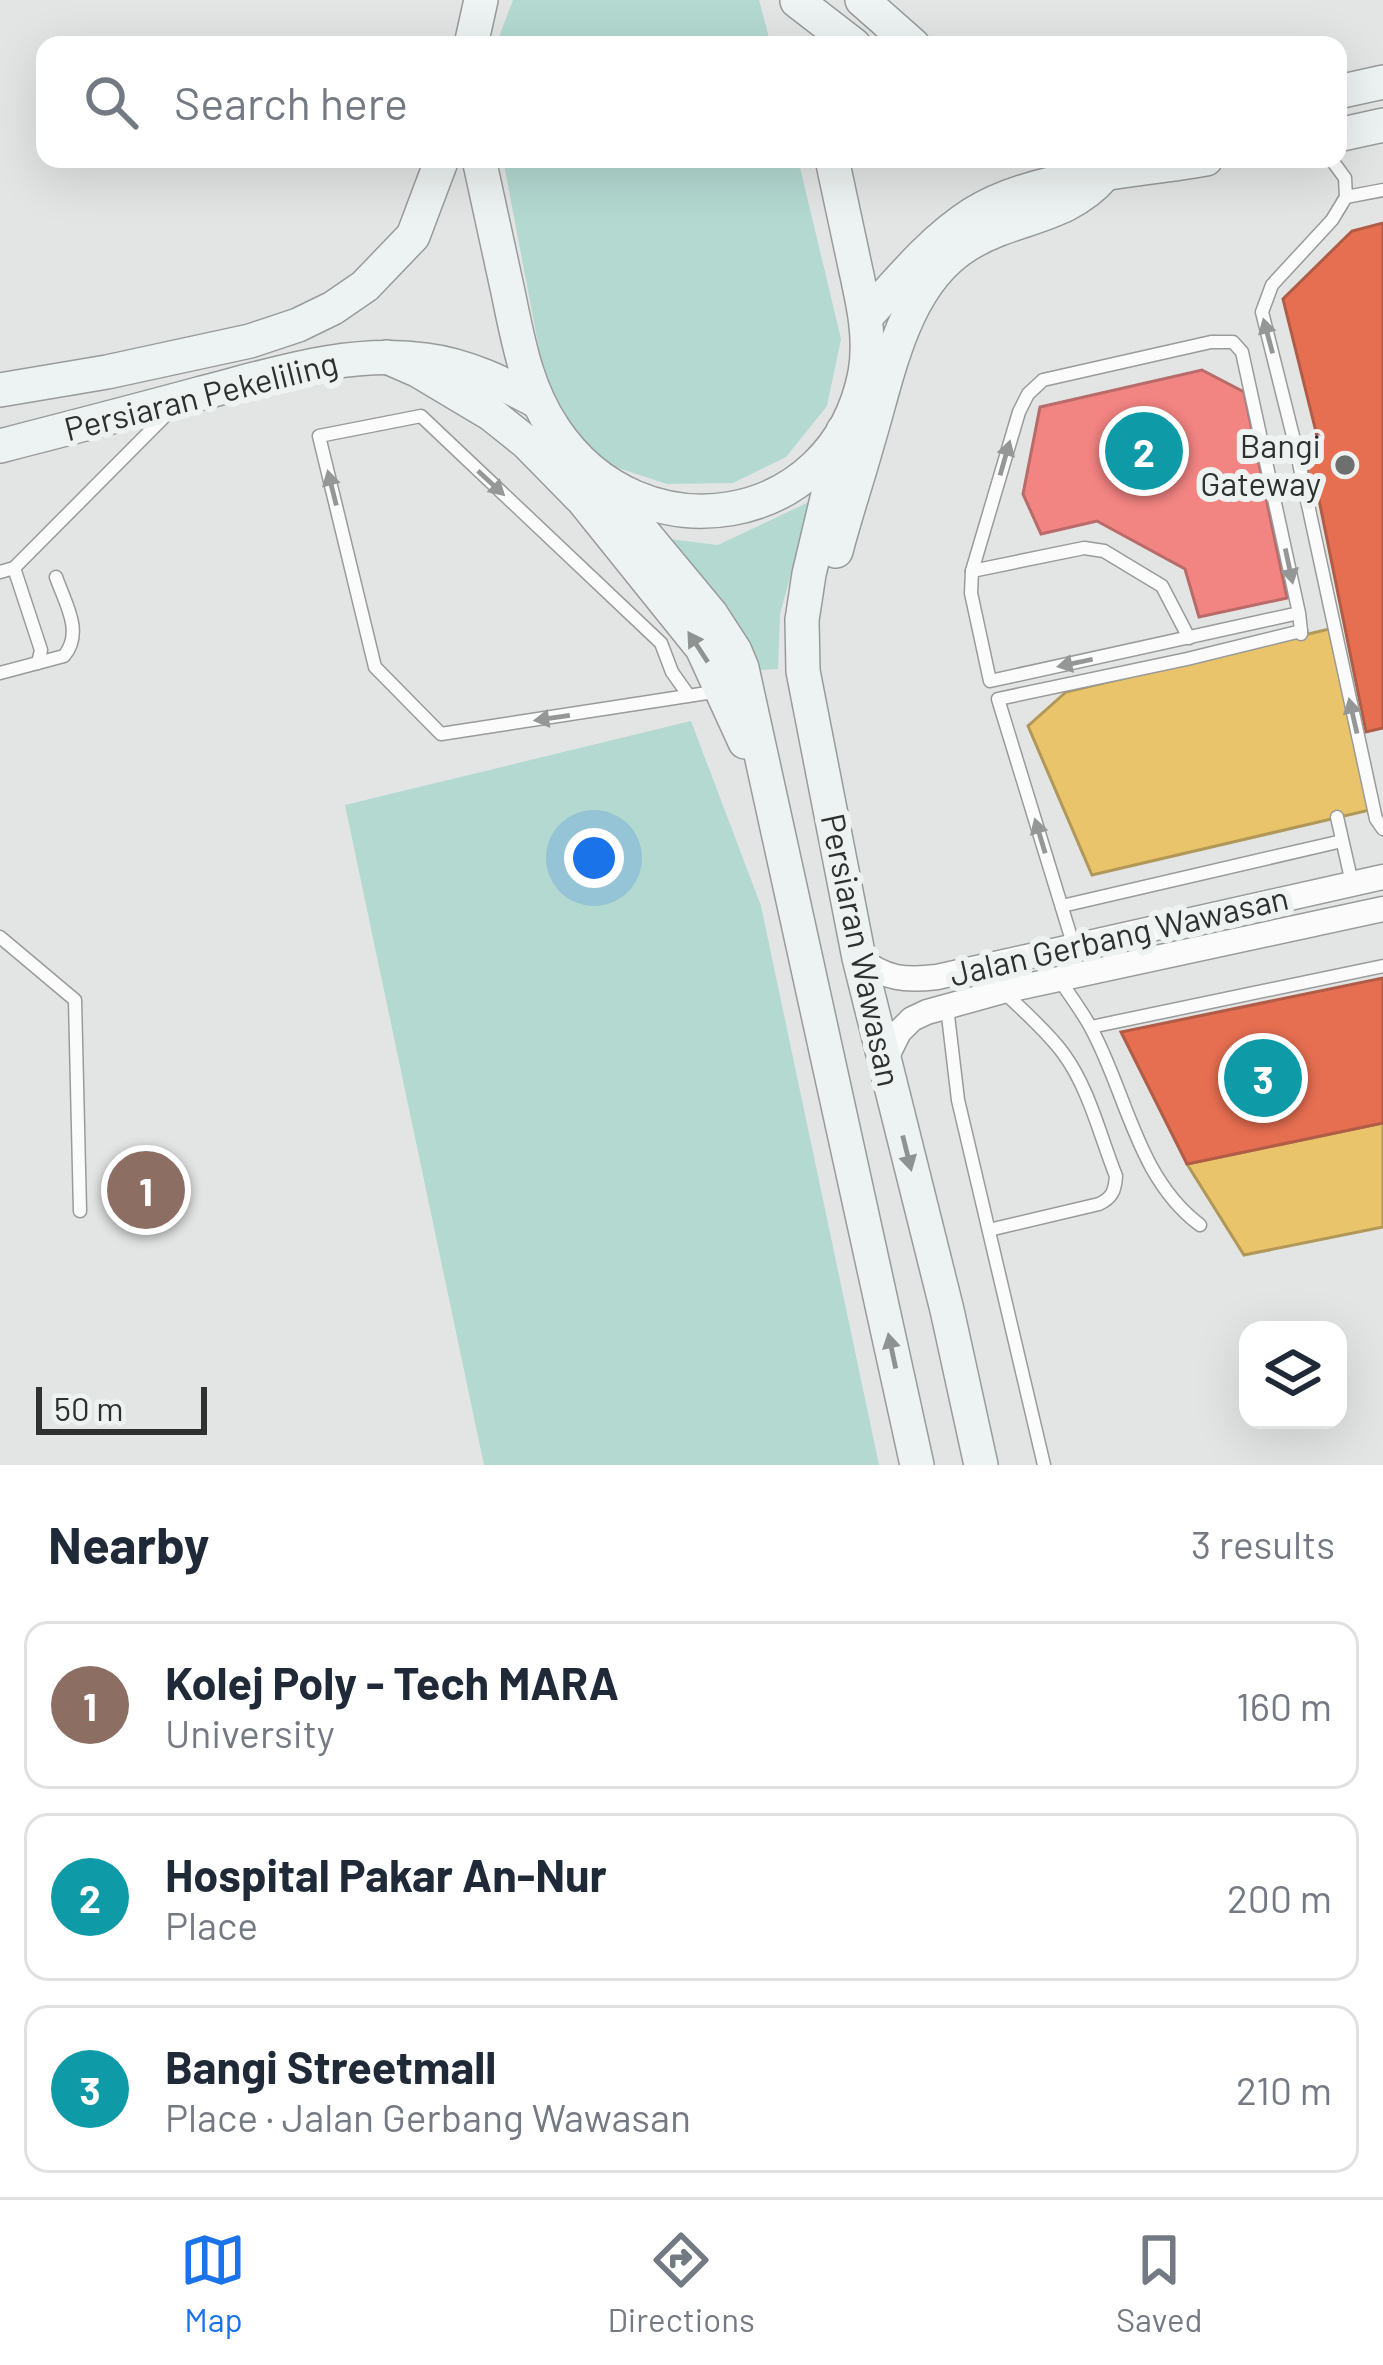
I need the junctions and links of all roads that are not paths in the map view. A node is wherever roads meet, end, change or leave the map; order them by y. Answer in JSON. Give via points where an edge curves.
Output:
{"nodes":[{"id":1,"x":460,"y":0,"type":"edge"},
{"id":2,"x":481,"y":0,"type":"edge"},
{"id":3,"x":862,"y":0,"type":"edge"},
{"id":4,"x":797,"y":1,"type":"edge"},
{"id":5,"x":451,"y":36,"type":"edge"},
{"id":6,"x":473,"y":36,"type":"edge"},
{"id":7,"x":805,"y":36,"type":"edge"},
{"id":8,"x":842,"y":36,"type":"edge"},
{"id":9,"x":904,"y":36,"type":"edge"},
{"id":10,"x":1383,"y":82,"type":"edge"},
{"id":11,"x":1347,"y":90,"type":"edge"},
{"id":12,"x":1383,"y":125,"type":"edge"},
{"id":13,"x":1347,"y":133,"type":"edge"},
{"id":14,"x":439,"y":168,"type":"edge"},
{"id":15,"x":481,"y":168,"type":"edge"},
{"id":16,"x":834,"y":168,"type":"edge"},
{"id":17,"x":1149,"y":168,"type":"edge"},
{"id":18,"x":1338,"y":168,"type":"edge"},
{"id":19,"x":1104,"y":175,"type":"junction"},
{"id":20,"x":1383,"y":190,"type":"edge"},
{"id":21,"x":1346,"y":197,"type":"junction"},
{"id":22,"x":866,"y":317,"type":"junction"},
{"id":23,"x":387,"y":357,"type":"junction"},
{"id":24,"x":0,"y":390,"type":"edge"},
{"id":25,"x":182,"y":399,"type":"junction"},
{"id":26,"x":538,"y":402,"type":"junction"},
{"id":27,"x":843,"y":431,"type":"junction"},
{"id":28,"x":0,"y":446,"type":"edge"},
{"id":29,"x":598,"y":478,"type":"junction"},
{"id":30,"x":7,"y":570,"type":"edge"},
{"id":31,"x":972,"y":571,"type":"junction"},
{"id":32,"x":56,"y":577,"type":"dead end"},
{"id":33,"x":1299,"y":613,"type":"junction"},
{"id":34,"x":1189,"y":638,"type":"junction"},
{"id":35,"x":38,"y":664,"type":"junction"},
{"id":36,"x":803,"y":671,"type":"junction"},
{"id":37,"x":672,"y":672,"type":"junction"},
{"id":38,"x":0,"y":673,"type":"edge"},
{"id":39,"x":990,"y":681,"type":"junction"},
{"id":40,"x":705,"y":693,"type":"junction"},
{"id":41,"x":668,"y":700,"type":"junction"},
{"id":42,"x":998,"y":700,"type":"junction"},
{"id":43,"x":769,"y":789,"type":"junction"},
{"id":44,"x":1337,"y":817,"type":"dead end"},
{"id":45,"x":1383,"y":829,"type":"edge"},
{"id":46,"x":1342,"y":841,"type":"junction"},
{"id":47,"x":1383,"y":877,"type":"edge"},
{"id":48,"x":1352,"y":883,"type":"junction"},
{"id":49,"x":1062,"y":906,"type":"junction"},
{"id":50,"x":1383,"y":909,"type":"edge"},
{"id":51,"x":0,"y":937,"type":"edge"},
{"id":52,"x":1075,"y":948,"type":"junction"},
{"id":53,"x":859,"y":958,"type":"junction"},
{"id":54,"x":1383,"y":966,"type":"edge"},
{"id":55,"x":1059,"y":979,"type":"junction"},
{"id":56,"x":1003,"y":991,"type":"junction"},
{"id":57,"x":947,"y":1006,"type":"junction"},
{"id":58,"x":1091,"y":1027,"type":"junction"},
{"id":59,"x":884,"y":1062,"type":"junction"},
{"id":60,"x":80,"y":1210,"type":"dead end"},
{"id":61,"x":1200,"y":1225,"type":"dead end"},
{"id":62,"x":988,"y":1230,"type":"junction"},
{"id":63,"x":917,"y":1465,"type":"edge"},
{"id":64,"x":980,"y":1465,"type":"edge"},
{"id":65,"x":1044,"y":1465,"type":"edge"}],
"edges":[{"from":1,"to":5,"type":"main road"},
{"from":2,"to":6,"type":"main road"},
{"from":3,"to":9,"type":"main road"},
{"from":4,"to":7,"type":"main road"},
{"from":4,"to":8,"type":"main road"},
{"from":10,"to":11,"type":"main road"},
{"from":12,"to":13,"type":"main road"},
{"from":14,"to":24,"type":"main road","name":"Persiaran Pekeliling","via":[[413,236],[333,308],[250,341]]},
{"from":15,"to":26,"type":"main road","name":"Persiaran Wawasan"},
{"from":16,"to":22,"type":"main road"},
{"from":17,"to":19,"type":"main road"},
{"from":18,"to":21,"type":"lane"},
{"from":19,"to":22,"type":"main road","via":[[1040,186],[974,213]]},
{"from":19,"to":36,"type":"main road","via":[[1066,206],[965,246],[920,294],[888,374]]},
{"from":20,"to":21,"type":"lane"},
{"from":45,"to":21,"type":"lane","one_way":true,"via":[[1262,312],[1272,285]]},
{"from":22,"to":27,"type":"main road","via":[[866,370]]},
{"from":23,"to":25,"type":"main road","name":"Persiaran Pekeliling","via":[[339,360]]},
{"from":23,"to":26,"type":"main road","name":"Persiaran Pekeliling","via":[[454,365]]},
{"from":40,"to":23,"type":"main road","one_way":true,"via":[[702,648],[583,500],[526,442]]},
{"from":25,"to":28,"type":"main road","name":"Persiaran Pekeliling"},
{"from":25,"to":30,"type":"lane"},
{"from":26,"to":29,"type":"main road","name":"Persiaran Wawasan"},
{"from":27,"to":29,"type":"main road","via":[[798,480],[717,512],[645,504]]},
{"from":27,"to":36,"type":"main road","name":"Persiaran Wawasan","via":[[809,574]]},
{"from":29,"to":43,"type":"main road","name":"Persiaran Wawasan","via":[[735,651]]},
{"from":30,"to":35,"type":"lane","via":[[41,650]]},
{"from":31,"to":33,"type":"lane","one_way":true,"via":[[1018,412],[1043,380],[1233,342],[1242,352]]},
{"from":31,"to":34,"type":"lane","via":[[1104,551],[1162,586]]},
{"from":31,"to":39,"type":"lane"},
{"from":32,"to":35,"type":"lane","via":[[74,641],[64,656]]},
{"from":33,"to":34,"type":"lane"},
{"from":33,"to":42,"type":"lane","via":[[1301,633]]},
{"from":34,"to":39,"type":"lane","one_way":true},
{"from":35,"to":38,"type":"lane"},
{"from":36,"to":53,"type":"main road","name":"Persiaran Wawasan"},
{"from":37,"to":40,"type":"lane"},
{"from":37,"to":41,"type":"lane"},
{"from":41,"to":37,"type":"lane","one_way":true,"via":[[441,734],[375,667],[319,436],[421,416],[661,643]]},
{"from":39,"to":42,"type":"lane"},
{"from":40,"to":41,"type":"lane"},
{"from":40,"to":43,"type":"main road"},
{"from":49,"to":42,"type":"lane","one_way":true},
{"from":63,"to":43,"type":"main road","name":"Persiaran Wawasan","one_way":true},
{"from":44,"to":46,"type":"lane"},
{"from":46,"to":48,"type":"lane"},
{"from":46,"to":49,"type":"lane"},
{"from":47,"to":48,"type":"street","name":"Jalan Gerbang Wawasan"},
{"from":48,"to":52,"type":"street","name":"Jalan Gerbang Wawasan"},
{"from":49,"to":52,"type":"lane"},
{"from":50,"to":55,"type":"street","name":"Jalan Gerbang Wawasan"},
{"from":51,"to":60,"type":"lane","via":[[75,1000]]},
{"from":52,"to":53,"type":"street","name":"Jalan Gerbang Wawasan","via":[[915,980],[880,974]]},
{"from":53,"to":59,"type":"main road","name":"Persiaran Wawasan"},
{"from":54,"to":58,"type":"lane"},
{"from":55,"to":56,"type":"street","name":"Jalan Gerbang Wawasan"},
{"from":55,"to":58,"type":"lane"},
{"from":56,"to":57,"type":"street","name":"Jalan Gerbang Wawasan"},
{"from":56,"to":62,"type":"lane","via":[[1066,1056],[1116,1177],[1110,1198],[1099,1204]]},
{"from":57,"to":59,"type":"street","name":"Jalan Gerbang Wawasan","via":[[912,1019]]},
{"from":57,"to":62,"type":"lane","via":[[958,1100]]},
{"from":58,"to":61,"type":"lane","via":[[1154,1174]]},
{"from":59,"to":64,"type":"main road","name":"Persiaran Wawasan","one_way":true},
{"from":62,"to":65,"type":"lane"}]}
